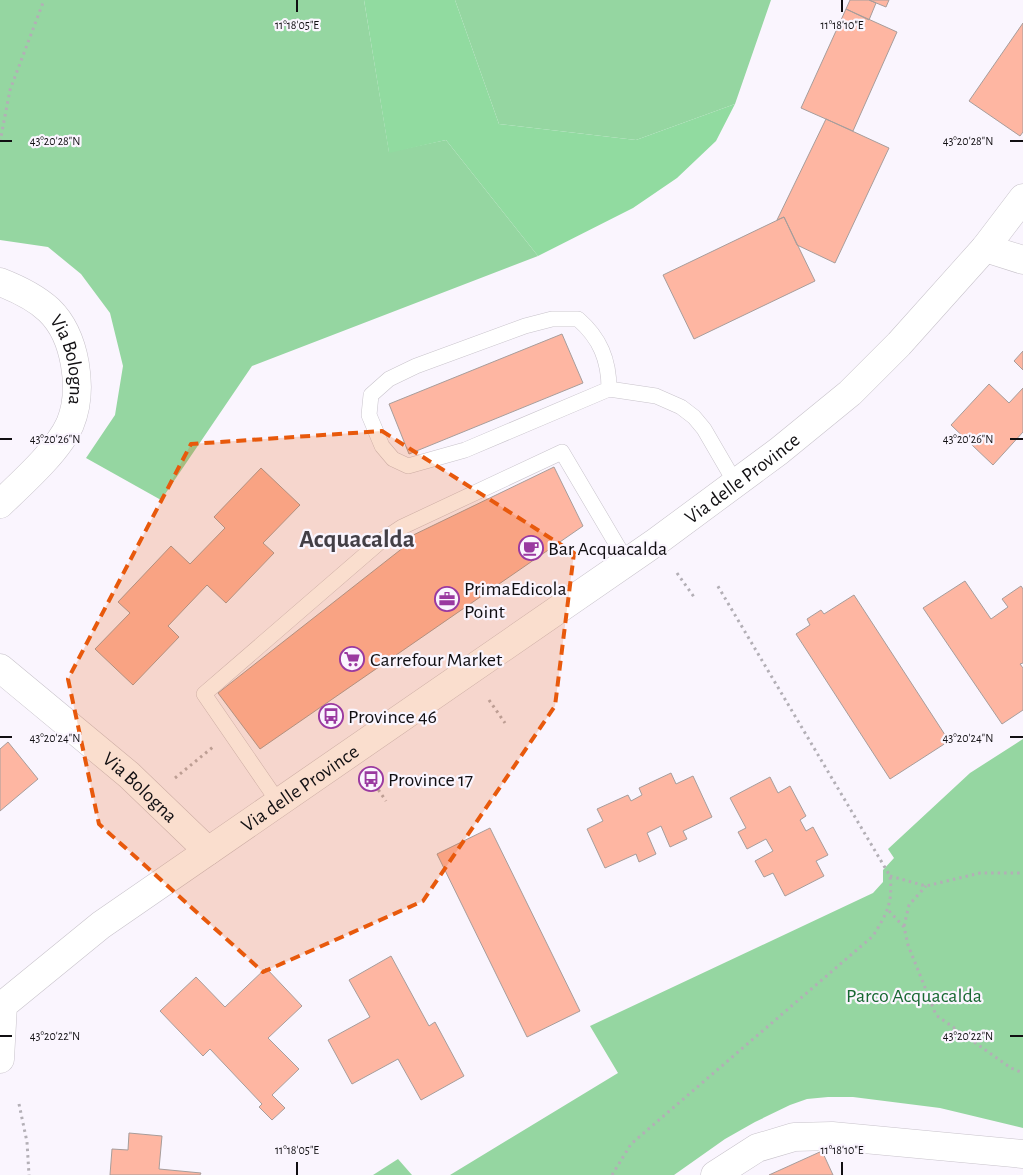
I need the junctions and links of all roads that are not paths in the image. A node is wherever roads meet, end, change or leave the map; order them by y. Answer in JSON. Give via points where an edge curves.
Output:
{"nodes":[{"id":1,"x":1020,"y":210,"type":"edge"},
{"id":2,"x":985,"y":248,"type":"junction"},
{"id":3,"x":1023,"y":260,"type":"edge"},
{"id":4,"x":0,"y":282,"type":"edge"},
{"id":5,"x":609,"y":389,"type":"junction"},
{"id":6,"x":736,"y":484,"type":"junction"},
{"id":7,"x":0,"y":504,"type":"edge"},
{"id":8,"x":627,"y":562,"type":"junction"},
{"id":9,"x":0,"y":668,"type":"edge"},
{"id":10,"x":278,"y":803,"type":"junction"},
{"id":11,"x":208,"y":851,"type":"junction"},
{"id":12,"x":2,"y":1004,"type":"edge"},
{"id":13,"x":0,"y":1059,"type":"edge"},
{"id":14,"x":1023,"y":1154,"type":"edge"},
{"id":15,"x":715,"y":1175,"type":"edge"}],
"edges":[{"from":1,"to":2,"type":"main road","name":"Via delle Province"},
{"from":2,"to":3,"type":"main road"},
{"from":2,"to":6,"type":"main road","name":"Via delle Province","via":[[856,387]]},
{"from":4,"to":7,"type":"main road","name":"Via Bologna","via":[[33,298],[60,323],[72,354],[77,394],[70,424],[64,433]]},
{"from":5,"to":5,"type":"lane","via":[[465,450],[408,466],[393,459],[382,446],[369,415],[371,395],[389,379],[425,362],[552,319],[578,319],[591,330],[607,363]]},
{"from":5,"to":6,"type":"lane","via":[[656,396],[681,407],[704,429]]},
{"from":6,"to":8,"type":"main road","name":"Via delle Province"},
{"from":8,"to":10,"type":"main road","name":"Via delle Province"},
{"from":8,"to":10,"type":"lane","via":[[562,452],[402,527],[381,541],[204,694]]},
{"from":9,"to":11,"type":"main road","name":"Via Bologna","via":[[129,776]]},
{"from":10,"to":11,"type":"main road","name":"Via delle Province"},
{"from":11,"to":12,"type":"main road","name":"Via delle Province","via":[[93,930]]},
{"from":12,"to":13,"type":"main road"},
{"from":14,"to":15,"type":"main road","via":[[832,1136],[794,1137],[758,1148]]}]}
